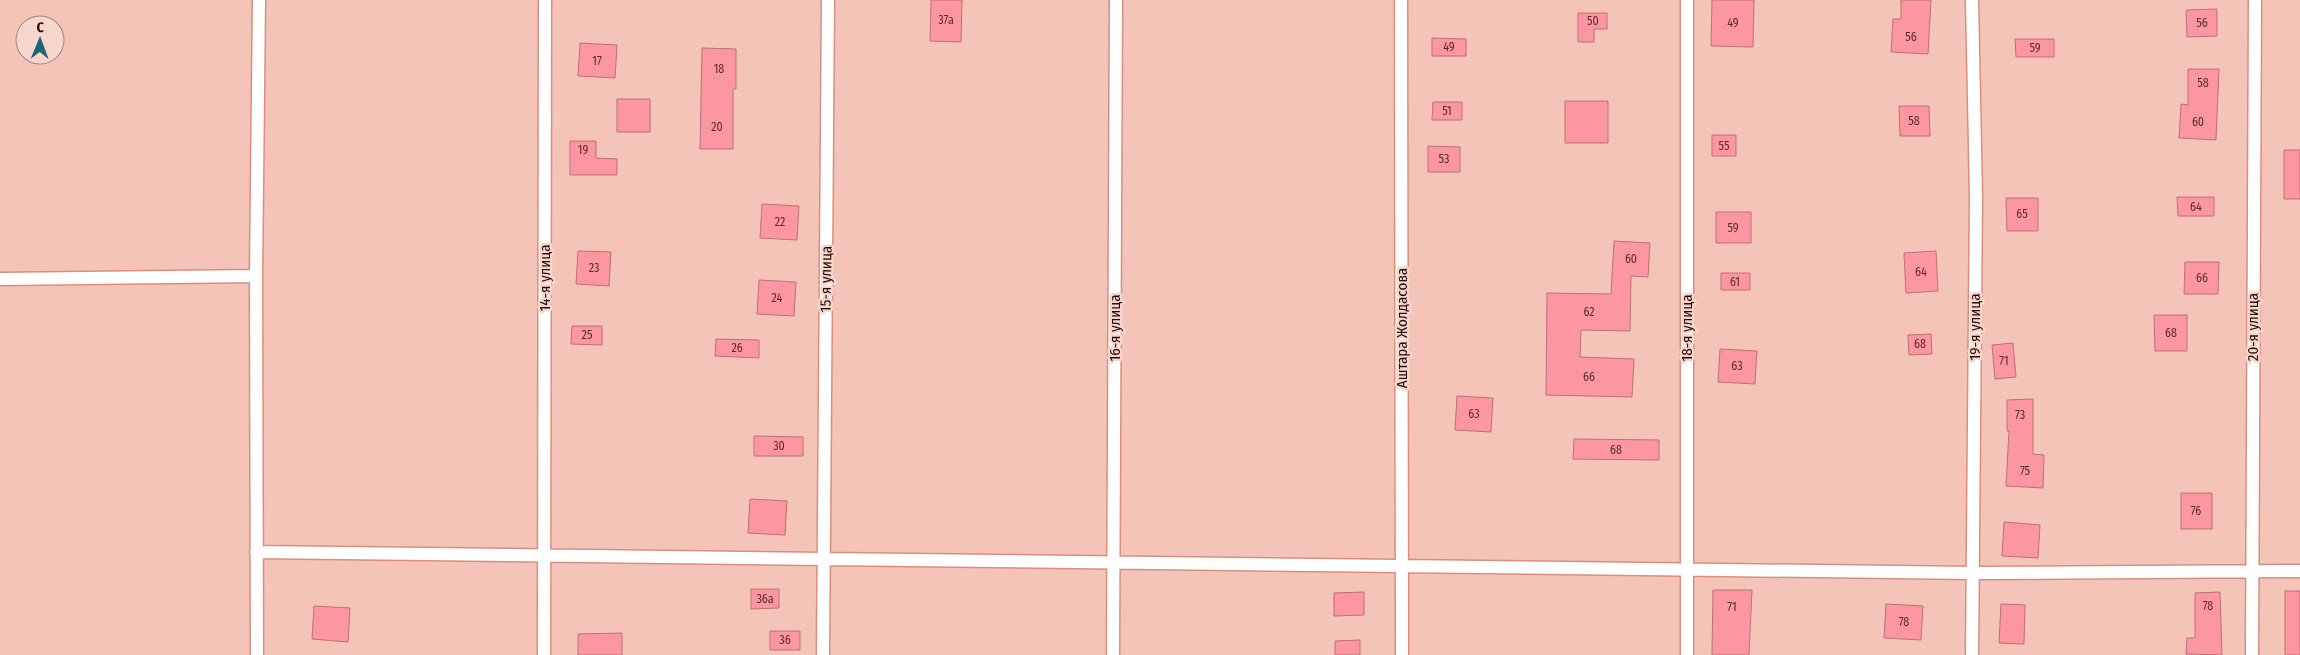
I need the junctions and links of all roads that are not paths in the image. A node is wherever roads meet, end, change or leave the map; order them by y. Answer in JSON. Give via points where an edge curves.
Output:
{"nodes":[{"id":1,"x":259,"y":0,"type":"edge"},
{"id":2,"x":545,"y":0,"type":"edge"},
{"id":3,"x":828,"y":0,"type":"edge"},
{"id":4,"x":1116,"y":0,"type":"edge"},
{"id":5,"x":1401,"y":0,"type":"edge"},
{"id":6,"x":1687,"y":0,"type":"edge"},
{"id":7,"x":1972,"y":0,"type":"edge"},
{"id":8,"x":2255,"y":0,"type":"edge"},
{"id":9,"x":256,"y":276,"type":"junction"},
{"id":10,"x":0,"y":279,"type":"edge"},
{"id":11,"x":256,"y":552,"type":"junction"},
{"id":12,"x":545,"y":556,"type":"junction"},
{"id":13,"x":823,"y":557,"type":"junction"},
{"id":14,"x":1114,"y":563,"type":"junction"},
{"id":15,"x":1403,"y":567,"type":"junction"},
{"id":16,"x":1688,"y":568,"type":"junction"},
{"id":17,"x":2252,"y":571,"type":"junction"},
{"id":18,"x":2300,"y":571,"type":"edge"},
{"id":19,"x":1974,"y":573,"type":"junction"},
{"id":20,"x":256,"y":655,"type":"edge"},
{"id":21,"x":544,"y":655,"type":"edge"},
{"id":22,"x":823,"y":655,"type":"edge"},
{"id":23,"x":1113,"y":655,"type":"edge"},
{"id":24,"x":1402,"y":655,"type":"edge"},
{"id":25,"x":1687,"y":655,"type":"edge"},
{"id":26,"x":1972,"y":655,"type":"edge"},
{"id":27,"x":2252,"y":655,"type":"edge"}],
"edges":[{"from":1,"to":9,"type":"street"},
{"from":2,"to":12,"type":"street","name":"14-я улица"},
{"from":3,"to":13,"type":"street","name":"15-я улица"},
{"from":4,"to":14,"type":"street","name":"16-я улица"},
{"from":5,"to":15,"type":"street","name":"Аштара Жолдасова"},
{"from":6,"to":16,"type":"street","name":"18-я улица"},
{"from":7,"to":19,"type":"street","name":"19-я улица","via":[[1976,196]]},
{"from":8,"to":17,"type":"street","name":"20-я улица"},
{"from":9,"to":10,"type":"street"},
{"from":9,"to":11,"type":"street"},
{"from":11,"to":12,"type":"street"},
{"from":11,"to":20,"type":"street"},
{"from":12,"to":13,"type":"street"},
{"from":12,"to":21,"type":"street","name":"14-я улица"},
{"from":13,"to":14,"type":"street"},
{"from":13,"to":22,"type":"street","name":"15-я улица"},
{"from":14,"to":15,"type":"street"},
{"from":14,"to":23,"type":"street","name":"16-я улица"},
{"from":15,"to":16,"type":"street"},
{"from":15,"to":24,"type":"street","name":"Аштара Жолдасова"},
{"from":16,"to":19,"type":"street"},
{"from":16,"to":25,"type":"street","name":"18-я улица"},
{"from":17,"to":18,"type":"street"},
{"from":17,"to":19,"type":"street"},
{"from":17,"to":27,"type":"street","name":"20-я улица"},
{"from":19,"to":26,"type":"street","name":"19-я улица"}]}
